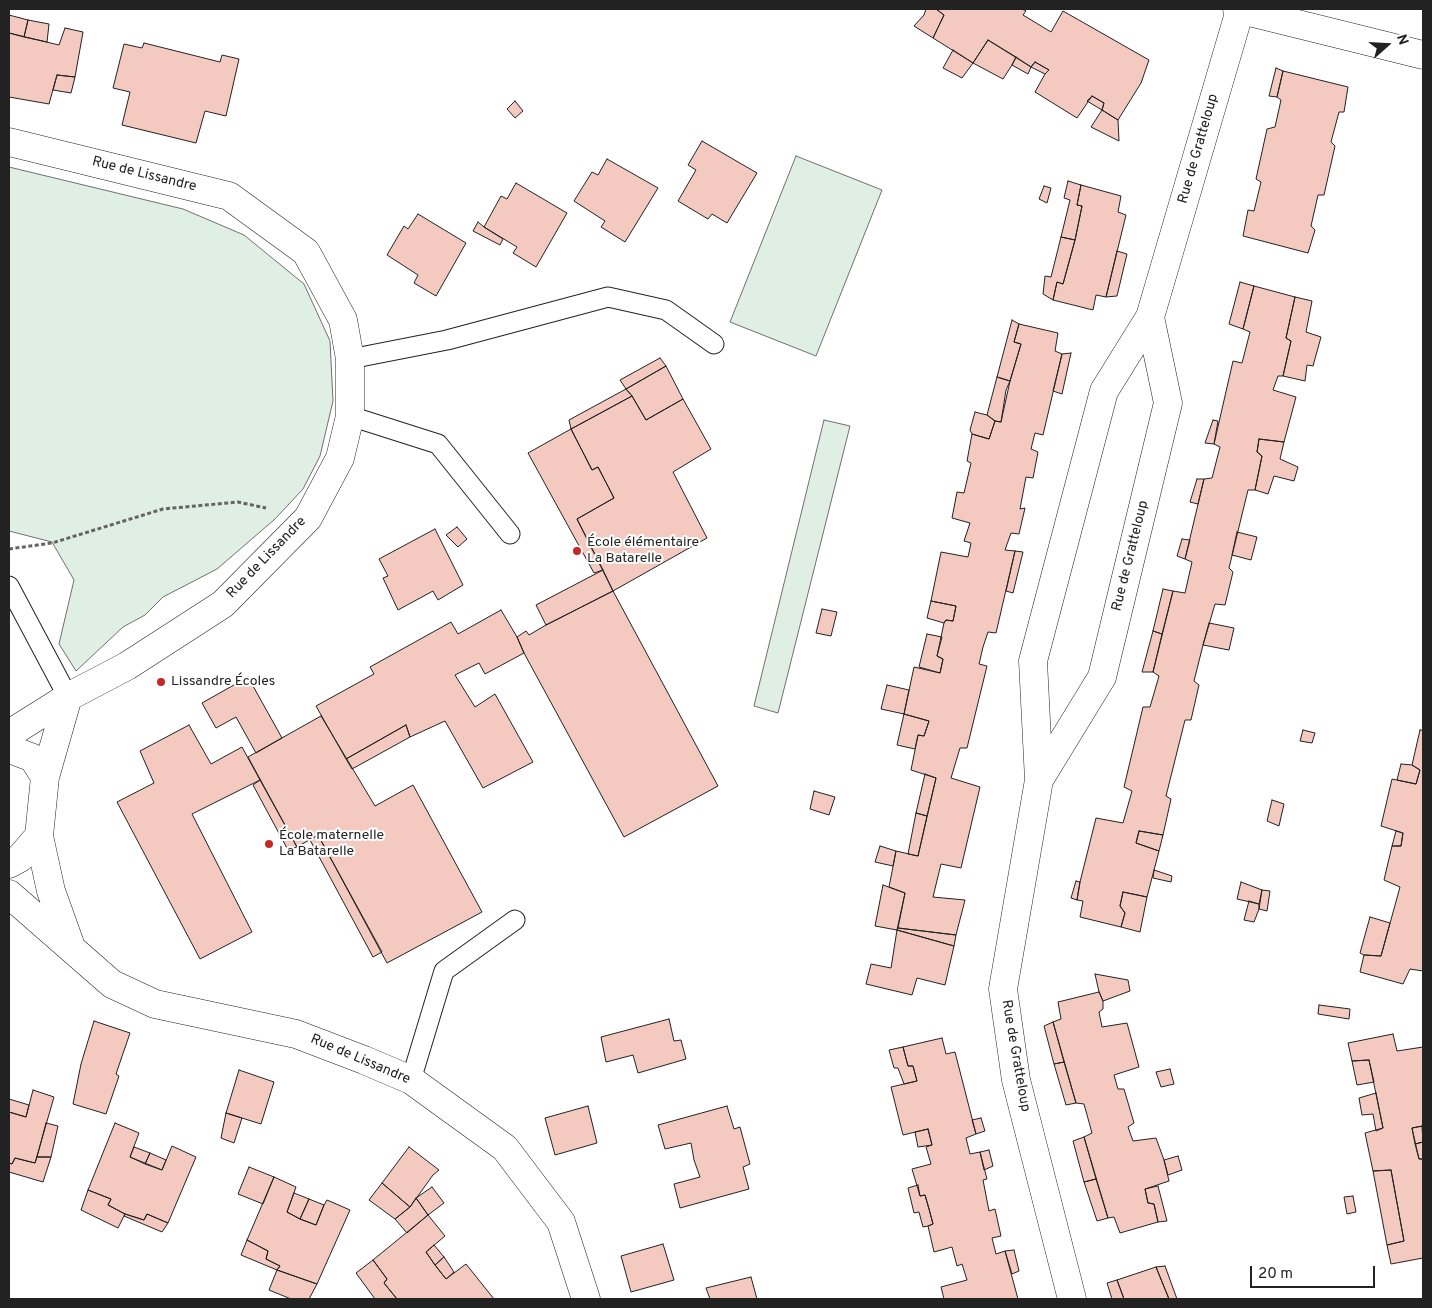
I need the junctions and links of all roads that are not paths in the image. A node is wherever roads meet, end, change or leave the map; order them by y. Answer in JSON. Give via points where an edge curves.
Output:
{"nodes":[{"id":1,"x":1239,"y":9,"type":"edge"},
{"id":2,"x":1423,"y":55,"type":"edge"},
{"id":3,"x":9,"y":142,"type":"edge"},
{"id":4,"x":1150,"y":317,"type":"junction"},
{"id":5,"x":714,"y":344,"type":"dead end"},
{"id":6,"x":350,"y":359,"type":"junction"},
{"id":7,"x":350,"y":416,"type":"junction"},
{"id":8,"x":510,"y":534,"type":"dead end"},
{"id":9,"x":9,"y":586,"type":"edge"},
{"id":10,"x":68,"y":697,"type":"junction"},
{"id":11,"x":9,"y":734,"type":"edge"},
{"id":12,"x":9,"y":750,"type":"edge"},
{"id":13,"x":45,"y":777,"type":"junction"},
{"id":14,"x":1039,"y":780,"type":"junction"},
{"id":15,"x":39,"y":836,"type":"junction"},
{"id":16,"x":9,"y":864,"type":"edge"},
{"id":17,"x":9,"y":894,"type":"edge"},
{"id":18,"x":515,"y":920,"type":"dead end"},
{"id":19,"x":71,"y":948,"type":"junction"},
{"id":20,"x":411,"y":1080,"type":"junction"},
{"id":21,"x":586,"y":1299,"type":"edge"},
{"id":22,"x":1072,"y":1299,"type":"edge"}],
"edges":[{"from":1,"to":2,"type":"street"},
{"from":1,"to":4,"type":"street","name":"Rue de Gratteloup"},
{"from":3,"to":6,"type":"street","name":"Rue de Lissandre","via":[[228,196],[306,252],[343,320]]},
{"from":4,"to":14,"type":"street","name":"Rue de Gratteloup","via":[[1104,391],[1033,661]]},
{"from":4,"to":14,"type":"street","name":"Rue de Gratteloup","via":[[1168,403],[1166,413],[1102,677]]},
{"from":5,"to":6,"type":"lane","via":[[666,310],[608,297],[447,340]]},
{"from":6,"to":7,"type":"street","name":"Rue de Lissandre"},
{"from":7,"to":8,"type":"lane","via":[[438,444]]},
{"from":7,"to":10,"type":"street","name":"Rue de Lissandre","via":[[340,458],[308,518],[223,604],[126,666]]},
{"from":9,"to":10,"type":"lane"},
{"from":10,"to":11,"type":"street","name":"Rue de Lissandre"},
{"from":10,"to":13,"type":"street"},
{"from":12,"to":13,"type":"street","via":[[33,758]]},
{"from":13,"to":15,"type":"street"},
{"from":14,"to":22,"type":"street","name":"Rue de Gratteloup","via":[[1003,989],[1016,1080]]},
{"from":15,"to":16,"type":"street","via":[[20,858]]},
{"from":15,"to":19,"type":"street","via":[[52,891]]},
{"from":17,"to":19,"type":"street","name":"Rue de Lissandre"},
{"from":18,"to":20,"type":"lane","via":[[444,971]]},
{"from":19,"to":20,"type":"street","name":"Rue de Lissandre","via":[[112,984],[155,1004],[296,1034]]},
{"from":20,"to":21,"type":"street","name":"Rue de Lissandre","via":[[505,1148],[561,1222]]}]}
